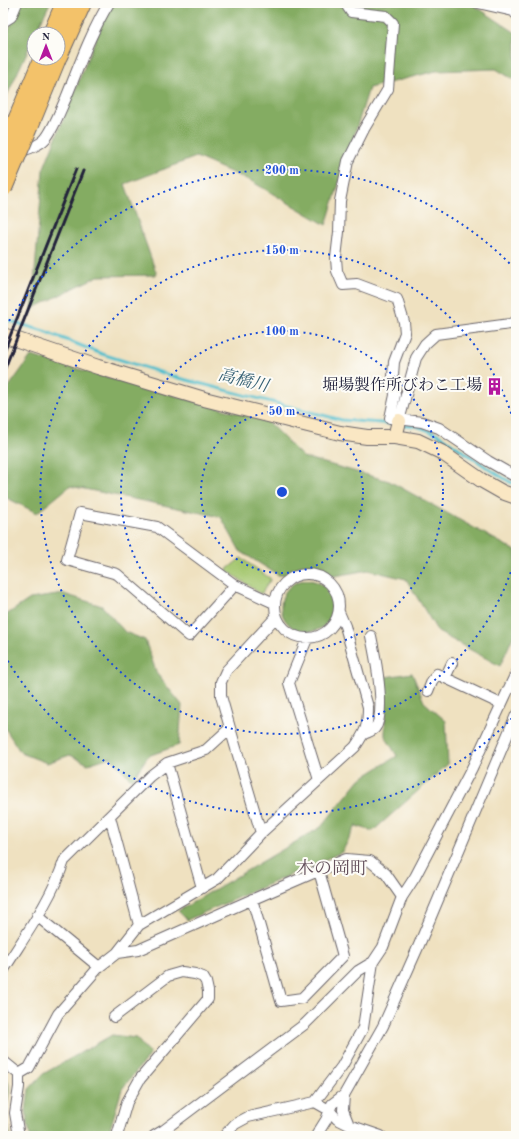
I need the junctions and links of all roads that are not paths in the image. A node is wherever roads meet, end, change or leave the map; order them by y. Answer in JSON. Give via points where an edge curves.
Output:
{"nodes":[{"id":1,"x":17,"y":3,"type":"edge"},
{"id":2,"x":65,"y":3,"type":"edge"},
{"id":3,"x":82,"y":3,"type":"edge"},
{"id":4,"x":109,"y":3,"type":"edge"},
{"id":5,"x":345,"y":3,"type":"edge"},
{"id":6,"x":478,"y":3,"type":"edge"},
{"id":7,"x":516,"y":14,"type":"edge"},
{"id":8,"x":3,"y":22,"type":"edge"},
{"id":9,"x":55,"y":26,"type":"edge"},
{"id":10,"x":66,"y":39,"type":"edge"},
{"id":11,"x":41,"y":66,"type":"edge"},
{"id":12,"x":53,"y":66,"type":"edge"},
{"id":13,"x":24,"y":121,"type":"junction"},
{"id":14,"x":3,"y":154,"type":"edge"},
{"id":15,"x":3,"y":188,"type":"edge"},
{"id":16,"x":516,"y":320,"type":"edge"},
{"id":17,"x":3,"y":335,"type":"edge"},
{"id":18,"x":399,"y":419,"type":"junction"},
{"id":19,"x":395,"y":437,"type":"junction"},
{"id":20,"x":516,"y":476,"type":"edge"},
{"id":21,"x":516,"y":498,"type":"edge"},
{"id":22,"x":235,"y":586,"type":"junction"},
{"id":23,"x":274,"y":603,"type":"junction"},
{"id":24,"x":339,"y":612,"type":"junction"},
{"id":25,"x":276,"y":618,"type":"junction"},
{"id":26,"x":371,"y":636,"type":"dead end"},
{"id":27,"x":307,"y":639,"type":"junction"},
{"id":28,"x":452,"y":663,"type":"dead end"},
{"id":29,"x":516,"y":673,"type":"edge"},
{"id":30,"x":445,"y":678,"type":"junction"},
{"id":31,"x":428,"y":691,"type":"dead end"},
{"id":32,"x":501,"y":704,"type":"junction"},
{"id":33,"x":516,"y":715,"type":"edge"},
{"id":34,"x":230,"y":728,"type":"junction"},
{"id":35,"x":364,"y":734,"type":"junction"},
{"id":36,"x":166,"y":763,"type":"junction"},
{"id":37,"x":319,"y":780,"type":"junction"},
{"id":38,"x":110,"y":817,"type":"junction"},
{"id":39,"x":261,"y":834,"type":"junction"},
{"id":40,"x":318,"y":871,"type":"junction"},
{"id":41,"x":202,"y":888,"type":"junction"},
{"id":42,"x":402,"y":897,"type":"junction"},
{"id":43,"x":252,"y":899,"type":"junction"},
{"id":44,"x":38,"y":916,"type":"junction"},
{"id":45,"x":139,"y":925,"type":"junction"},
{"id":46,"x":117,"y":953,"type":"junction"},
{"id":47,"x":373,"y":962,"type":"junction"},
{"id":48,"x":99,"y":967,"type":"junction"},
{"id":49,"x":3,"y":971,"type":"edge"},
{"id":50,"x":114,"y":1017,"type":"dead end"},
{"id":51,"x":3,"y":1061,"type":"edge"},
{"id":52,"x":19,"y":1074,"type":"junction"},
{"id":53,"x":344,"y":1095,"type":"junction"},
{"id":54,"x":315,"y":1102,"type":"junction"},
{"id":55,"x":329,"y":1110,"type":"junction"},
{"id":56,"x":349,"y":1125,"type":"junction"},
{"id":57,"x":19,"y":1136,"type":"edge"},
{"id":58,"x":117,"y":1136,"type":"edge"},
{"id":59,"x":154,"y":1136,"type":"edge"},
{"id":60,"x":224,"y":1136,"type":"edge"},
{"id":61,"x":316,"y":1136,"type":"edge"},
{"id":62,"x":380,"y":1136,"type":"edge"}],
"edges":[{"from":1,"to":8,"type":"street","via":[[11,17]]},
{"from":2,"to":9,"type":"highway"},
{"from":3,"to":10,"type":"highway"},
{"from":4,"to":14,"type":"street","via":[[55,124],[43,141],[23,152]]},
{"from":5,"to":18,"type":"street","via":[[351,12],[386,16],[393,23],[388,89],[348,161],[340,201],[336,258],[337,271],[343,285],[357,284],[397,299],[405,333],[394,362],[395,395],[390,418]]},
{"from":6,"to":7,"type":"street","via":[[513,11]]},
{"from":11,"to":13,"type":"highway"},
{"from":12,"to":13,"type":"highway"},
{"from":13,"to":14,"type":"highway","bridge":true},
{"from":13,"to":15,"type":"highway","bridge":true},
{"from":16,"to":18,"type":"street","via":[[510,324],[436,334],[425,344],[416,358]]},
{"from":17,"to":19,"type":"street","via":[[212,401],[340,434]]},
{"from":18,"to":19,"type":"street"},
{"from":18,"to":20,"type":"street","via":[[422,422],[439,428],[488,461]]},
{"from":19,"to":21,"type":"street","via":[[418,441],[442,452],[481,480]]},
{"from":22,"to":22,"type":"street","via":[[157,526],[80,513],[67,560],[117,574],[189,636]]},
{"from":22,"to":23,"type":"street"},
{"from":23,"to":24,"type":"street","via":[[278,590],[286,580],[298,574],[312,573],[324,578],[334,587],[339,599]]},
{"from":23,"to":25,"type":"street"},
{"from":24,"to":27,"type":"street","via":[[333,626],[322,636]]},
{"from":24,"to":35,"type":"street","via":[[368,707]]},
{"from":25,"to":27,"type":"street","via":[[288,633]]},
{"from":25,"to":34,"type":"street","via":[[226,671],[221,682],[221,696]]},
{"from":26,"to":35,"type":"street","via":[[380,696],[379,720],[374,729]]},
{"from":27,"to":37,"type":"street","via":[[289,683]]},
{"from":28,"to":30,"type":"street"},
{"from":29,"to":32,"type":"street"},
{"from":30,"to":31,"type":"street","via":[[437,674]]},
{"from":30,"to":32,"type":"street"},
{"from":32,"to":42,"type":"street","via":[[416,877]]},
{"from":33,"to":53,"type":"street","via":[[383,1026]]},
{"from":34,"to":36,"type":"street","via":[[206,750]]},
{"from":34,"to":39,"type":"street"},
{"from":35,"to":37,"type":"street","via":[[355,747]]},
{"from":36,"to":38,"type":"street"},
{"from":36,"to":41,"type":"street"},
{"from":37,"to":39,"type":"street"},
{"from":38,"to":44,"type":"street","via":[[64,861],[59,877]]},
{"from":38,"to":45,"type":"street"},
{"from":39,"to":41,"type":"street","via":[[217,879]]},
{"from":40,"to":42,"type":"street","via":[[346,859],[370,861],[386,874]]},
{"from":40,"to":43,"type":"street"},
{"from":40,"to":43,"type":"street","via":[[343,956],[302,998],[281,1001]]},
{"from":41,"to":45,"type":"street"},
{"from":42,"to":47,"type":"street","via":[[383,947]]},
{"from":43,"to":46,"type":"street","via":[[138,950]]},
{"from":44,"to":48,"type":"street"},
{"from":44,"to":49,"type":"street"},
{"from":45,"to":46,"type":"street"},
{"from":46,"to":48,"type":"street"},
{"from":47,"to":54,"type":"street","via":[[363,1028],[342,1066]]},
{"from":47,"to":59,"type":"street","via":[[358,971],[305,1024]]},
{"from":48,"to":52,"type":"street","via":[[58,1014],[29,1068]]},
{"from":50,"to":58,"type":"street","via":[[168,976],[182,972],[195,974],[203,977],[206,982],[208,999],[140,1079],[127,1102]]},
{"from":51,"to":52,"type":"street"},
{"from":52,"to":57,"type":"street","via":[[15,1113]]},
{"from":53,"to":55,"type":"street","via":[[332,1104]]},
{"from":53,"to":56,"type":"street","via":[[343,1110]]},
{"from":54,"to":55,"type":"street"},
{"from":54,"to":60,"type":"street","via":[[248,1117],[235,1124]]},
{"from":55,"to":56,"type":"street","via":[[337,1119]]},
{"from":55,"to":61,"type":"street"},
{"from":56,"to":62,"type":"street"}]}
